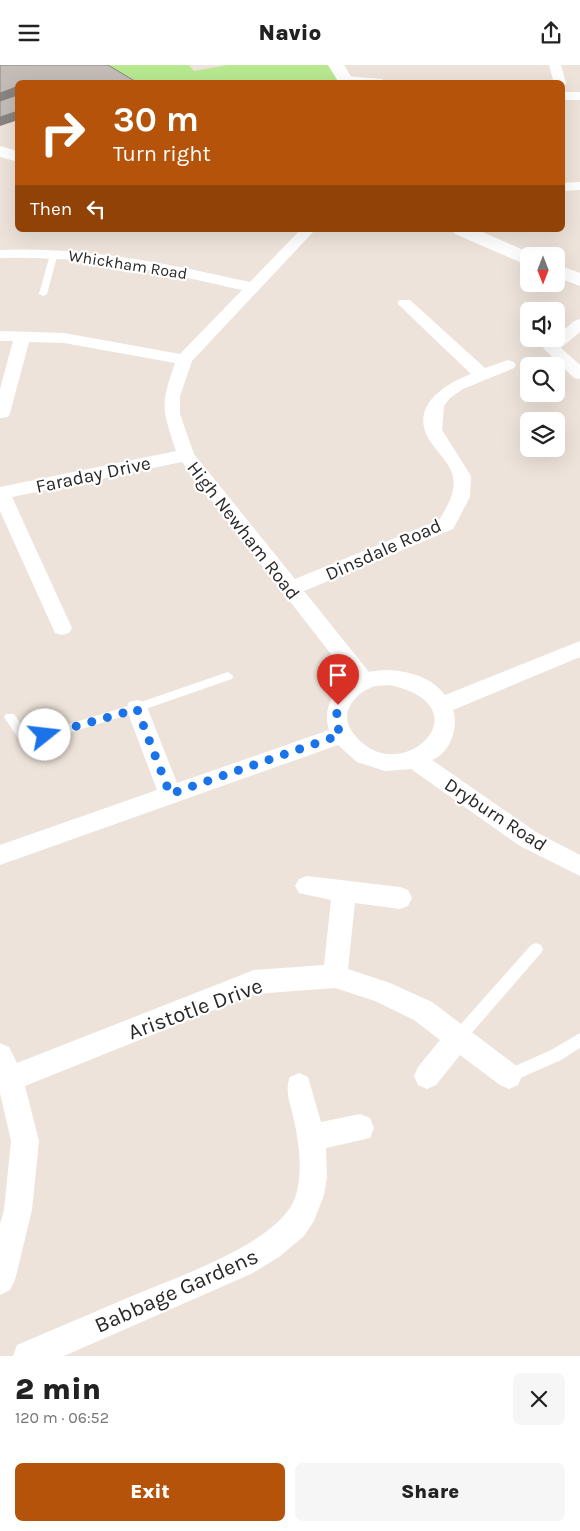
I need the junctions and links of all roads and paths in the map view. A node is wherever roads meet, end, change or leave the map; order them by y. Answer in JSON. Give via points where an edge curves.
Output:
{"nodes":[{"id":1,"x":336,"y":65,"type":"edge"},
{"id":2,"x":555,"y":65,"type":"edge"},
{"id":3,"x":346,"y":80,"type":"edge"},
{"id":4,"x":559,"y":80,"type":"edge"},
{"id":5,"x":565,"y":94,"type":"edge"},
{"id":6,"x":580,"y":96,"type":"edge"},
{"id":7,"x":0,"y":151,"type":"edge"},
{"id":8,"x":15,"y":156,"type":"edge"},
{"id":9,"x":580,"y":186,"type":"edge"},
{"id":10,"x":565,"y":187,"type":"edge"},
{"id":11,"x":306,"y":232,"type":"edge"},
{"id":12,"x":467,"y":232,"type":"edge"},
{"id":13,"x":54,"y":253,"type":"junction"},
{"id":14,"x":0,"y":254,"type":"edge"},
{"id":15,"x":520,"y":255,"type":"edge"},
{"id":16,"x":565,"y":274,"type":"edge"},
{"id":17,"x":580,"y":280,"type":"edge"},
{"id":18,"x":254,"y":288,"type":"junction"},
{"id":19,"x":43,"y":294,"type":"dead end"},
{"id":20,"x":404,"y":303,"type":"dead end"},
{"id":21,"x":580,"y":324,"type":"edge"},
{"id":22,"x":0,"y":336,"type":"edge"},
{"id":23,"x":22,"y":337,"type":"junction"},
{"id":24,"x":184,"y":360,"type":"junction"},
{"id":25,"x":508,"y":365,"type":"dead end"},
{"id":26,"x":481,"y":374,"type":"junction"},
{"id":27,"x":580,"y":375,"type":"edge"},
{"id":28,"x":2,"y":413,"type":"dead end"},
{"id":29,"x":186,"y":455,"type":"junction"},
{"id":30,"x":1,"y":493,"type":"edge"},
{"id":31,"x":290,"y":589,"type":"junction"},
{"id":32,"x":62,"y":628,"type":"dead end"},
{"id":33,"x":580,"y":649,"type":"edge"},
{"id":34,"x":228,"y":676,"type":"dead end"},
{"id":35,"x":364,"y":681,"type":"junction"},
{"id":36,"x":441,"y":706,"type":"junction"},
{"id":37,"x":137,"y":709,"type":"junction"},
{"id":38,"x":10,"y":717,"type":"dead end"},
{"id":39,"x":340,"y":735,"type":"junction"},
{"id":40,"x":415,"y":760,"type":"junction"},
{"id":41,"x":170,"y":794,"type":"junction"},
{"id":42,"x":0,"y":855,"type":"edge"},
{"id":43,"x":580,"y":866,"type":"edge"},
{"id":44,"x":307,"y":886,"type":"dead end"},
{"id":45,"x":344,"y":891,"type":"junction"},
{"id":46,"x":400,"y":898,"type":"dead end"},
{"id":47,"x":536,"y":949,"type":"dead end"},
{"id":48,"x":336,"y":976,"type":"junction"},
{"id":49,"x":458,"y":1039,"type":"junction"},
{"id":50,"x":580,"y":1040,"type":"edge"},
{"id":51,"x":5,"y":1068,"type":"edge"},
{"id":52,"x":427,"y":1076,"type":"dead end"},
{"id":53,"x":509,"y":1076,"type":"joint"},
{"id":54,"x":300,"y":1086,"type":"dead end"},
{"id":55,"x":360,"y":1128,"type":"dead end"},
{"id":56,"x":312,"y":1137,"type":"junction"},
{"id":57,"x":0,"y":1280,"type":"edge"},
{"id":58,"x":28,"y":1356,"type":"edge"}],
"edges":[{"from":1,"to":3,"type":"street"},
{"from":2,"to":4,"type":"street"},
{"from":5,"to":6,"type":"street"},
{"from":7,"to":8,"type":"street"},
{"from":9,"to":10,"type":"street"},
{"from":11,"to":18,"type":"street","name":"High Newham Road"},
{"from":12,"to":15,"type":"street"},
{"from":13,"to":14,"type":"street","name":"Whickham Road"},
{"from":13,"to":18,"type":"street","name":"Whickham Road","via":[[137,262]]},
{"from":13,"to":19,"type":"lane"},
{"from":16,"to":17,"type":"street"},
{"from":18,"to":24,"type":"street","name":"High Newham Road"},
{"from":20,"to":26,"type":"street"},
{"from":21,"to":27,"type":"street","via":[[551,348]]},
{"from":22,"to":23,"type":"street"},
{"from":23,"to":24,"type":"street","via":[[64,338]]},
{"from":23,"to":28,"type":"street"},
{"from":24,"to":29,"type":"street","name":"High Newham Road","via":[[174,389],[172,414]]},
{"from":25,"to":26,"type":"street","name":"Dinsdale Road"},
{"from":26,"to":31,"type":"street","name":"Dinsdale Road","via":[[444,394],[433,418],[433,430],[462,476],[461,497],[446,524]]},
{"from":29,"to":30,"type":"street","name":"Faraday Drive"},
{"from":29,"to":31,"type":"street","name":"High Newham Road"},
{"from":30,"to":32,"type":"street"},
{"from":31,"to":35,"type":"street","name":"High Newham Road"},
{"from":33,"to":36,"type":"street"},
{"from":34,"to":37,"type":"lane"},
{"from":35,"to":36,"type":"street","via":[[389,677],[407,680],[423,687]]},
{"from":35,"to":39,"type":"street","via":[[350,690],[338,705],[336,720]]},
{"from":36,"to":40,"type":"street","via":[[445,721],[443,736],[430,751]]},
{"from":37,"to":38,"type":"lane","via":[[26,741]]},
{"from":37,"to":41,"type":"street"},
{"from":39,"to":40,"type":"street","via":[[352,749],[368,759],[396,763]]},
{"from":39,"to":41,"type":"street"},
{"from":40,"to":43,"type":"street","name":"Dryburn Road","via":[[528,839]]},
{"from":41,"to":42,"type":"street"},
{"from":44,"to":45,"type":"street"},
{"from":45,"to":46,"type":"street"},
{"from":45,"to":48,"type":"street"},
{"from":47,"to":49,"type":"lane"},
{"from":48,"to":49,"type":"street","name":"Aristotle Drive","via":[[381,991],[423,1011]]},
{"from":48,"to":51,"type":"street","name":"Aristotle Drive","via":[[254,982]]},
{"from":49,"to":52,"type":"street"},
{"from":49,"to":53,"type":"street","name":"Aristotle Drive"},
{"from":50,"to":53,"type":"lane","via":[[556,1055]]},
{"from":51,"to":57,"type":"street","via":[[25,1141],[18,1210]]},
{"from":54,"to":56,"type":"street","name":"Babbage Gardens"},
{"from":55,"to":56,"type":"street"},
{"from":56,"to":58,"type":"street","name":"Babbage Gardens","via":[[313,1170],[308,1204],[295,1225],[269,1247],[240,1263]]}]}
